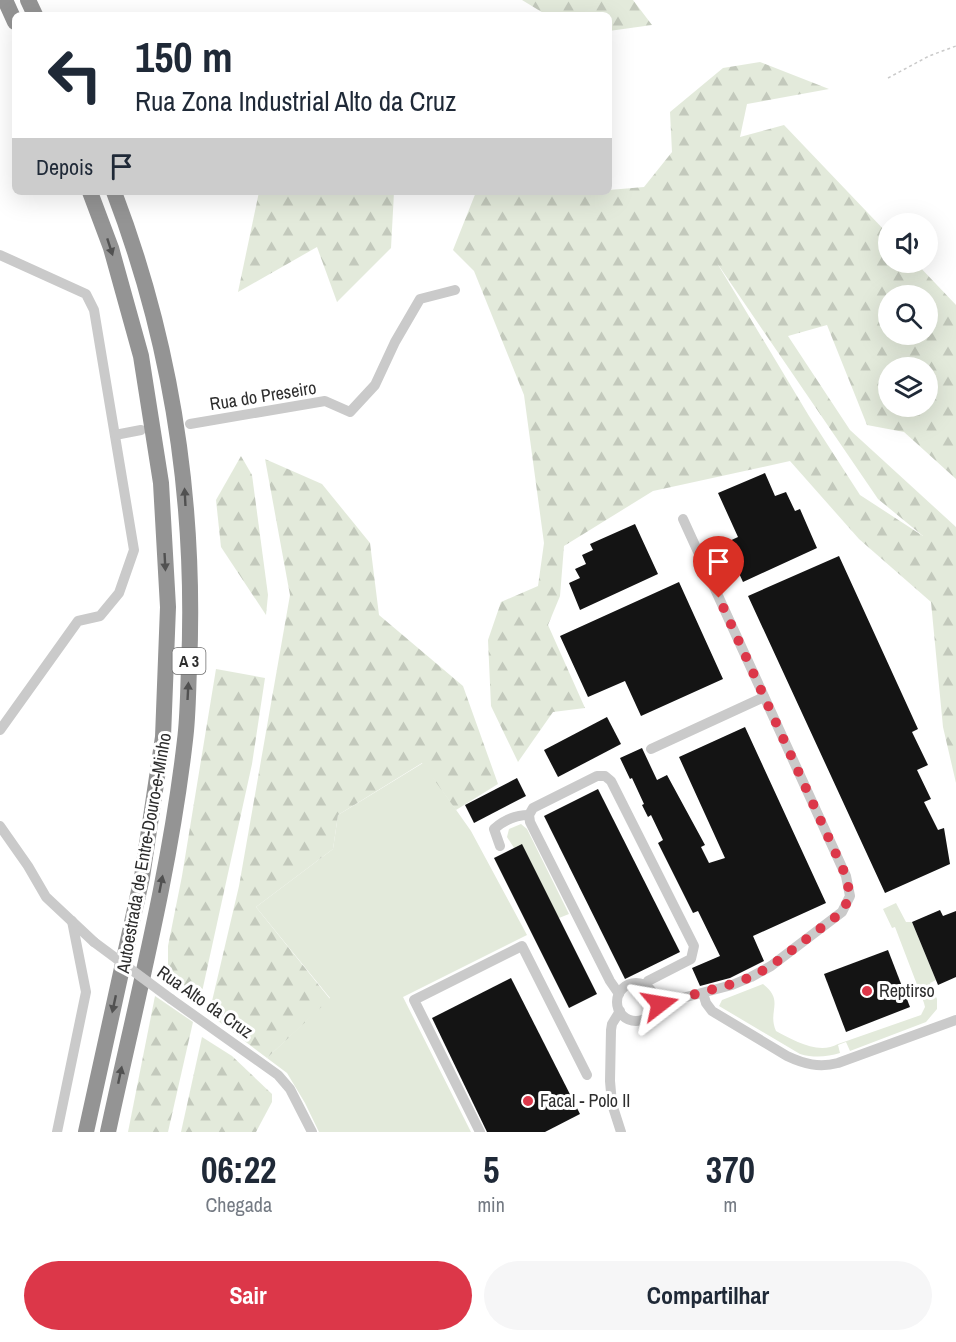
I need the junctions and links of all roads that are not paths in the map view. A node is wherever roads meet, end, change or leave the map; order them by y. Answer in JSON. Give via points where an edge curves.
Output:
{"nodes":[{"id":1,"x":5,"y":0,"type":"edge"},
{"id":2,"x":12,"y":15,"type":"edge"},
{"id":3,"x":91,"y":195,"type":"edge"},
{"id":4,"x":115,"y":195,"type":"edge"},
{"id":5,"x":0,"y":255,"type":"edge"},
{"id":6,"x":455,"y":290,"type":"dead end"},
{"id":7,"x":190,"y":424,"type":"dead end"},
{"id":8,"x":141,"y":430,"type":"dead end"},
{"id":9,"x":115,"y":435,"type":"junction"},
{"id":10,"x":684,"y":519,"type":"dead end"},
{"id":11,"x":764,"y":697,"type":"junction"},
{"id":12,"x":0,"y":730,"type":"edge"},
{"id":13,"x":651,"y":749,"type":"dead end"},
{"id":14,"x":529,"y":814,"type":"junction"},
{"id":15,"x":0,"y":826,"type":"edge"},
{"id":16,"x":500,"y":846,"type":"dead end"},
{"id":17,"x":72,"y":921,"type":"junction"},
{"id":18,"x":645,"y":986,"type":"junction"},
{"id":19,"x":703,"y":993,"type":"junction"},
{"id":20,"x":619,"y":994,"type":"junction"},
{"id":21,"x":655,"y":1004,"type":"junction"},
{"id":22,"x":620,"y":1011,"type":"junction"},
{"id":23,"x":956,"y":1020,"type":"edge"},
{"id":24,"x":587,"y":1075,"type":"dead end"},
{"id":25,"x":57,"y":1132,"type":"edge"},
{"id":26,"x":86,"y":1132,"type":"edge"},
{"id":27,"x":108,"y":1132,"type":"edge"},
{"id":28,"x":312,"y":1132,"type":"edge"},
{"id":29,"x":480,"y":1132,"type":"edge"},
{"id":30,"x":621,"y":1132,"type":"edge"}],
"edges":[{"from":1,"to":2,"type":"highway"},
{"from":3,"to":26,"type":"highway","name":"Autoestrada de Entre-Douro-e-Minho","number":"A 3","one_way":true,"via":[[111,248],[141,356],[161,483],[168,607],[163,736],[142,877]]},
{"from":27,"to":4,"type":"highway","name":"Autoestrada de Entre-Douro-e-Minho","number":"A 3","one_way":true,"via":[[162,880],[186,739],[191,607],[184,481],[163,353]]},
{"from":5,"to":9,"type":"street","via":[[86,294],[94,310]]},
{"from":6,"to":7,"type":"street","name":"Rua do Preseiro","via":[[420,299],[375,385],[350,412],[325,401]]},
{"from":8,"to":9,"type":"street"},
{"from":9,"to":12,"type":"street","via":[[134,550],[119,592],[100,616],[78,621]]},
{"from":10,"to":11,"type":"street"},
{"from":11,"to":13,"type":"street"},
{"from":11,"to":19,"type":"street","via":[[846,876],[850,896],[842,912],[771,966]]},
{"from":14,"to":16,"type":"street","via":[[519,815],[494,829]]},
{"from":14,"to":18,"type":"street","via":[[533,808],[597,776],[611,781],[694,946],[691,958]]},
{"from":14,"to":20,"type":"street"},
{"from":15,"to":17,"type":"street","name":"Rua Alto da Cruz","via":[[46,897]]},
{"from":17,"to":25,"type":"street","via":[[86,992]]},
{"from":17,"to":28,"type":"street","name":"Rua Alto da Cruz","bridge":true,"via":[[94,942],[278,1075],[290,1089]]},
{"from":18,"to":20,"type":"street","via":[[629,985]]},
{"from":18,"to":21,"type":"street"},
{"from":19,"to":21,"type":"street"},
{"from":19,"to":23,"type":"street","via":[[712,1011],[799,1062],[821,1066]]},
{"from":20,"to":22,"type":"street"},
{"from":21,"to":22,"type":"street","via":[[642,1020],[630,1020]]},
{"from":22,"to":30,"type":"street","via":[[611,1030],[610,1081]]},
{"from":24,"to":29,"type":"street","via":[[522,946],[414,1000]]}]}
